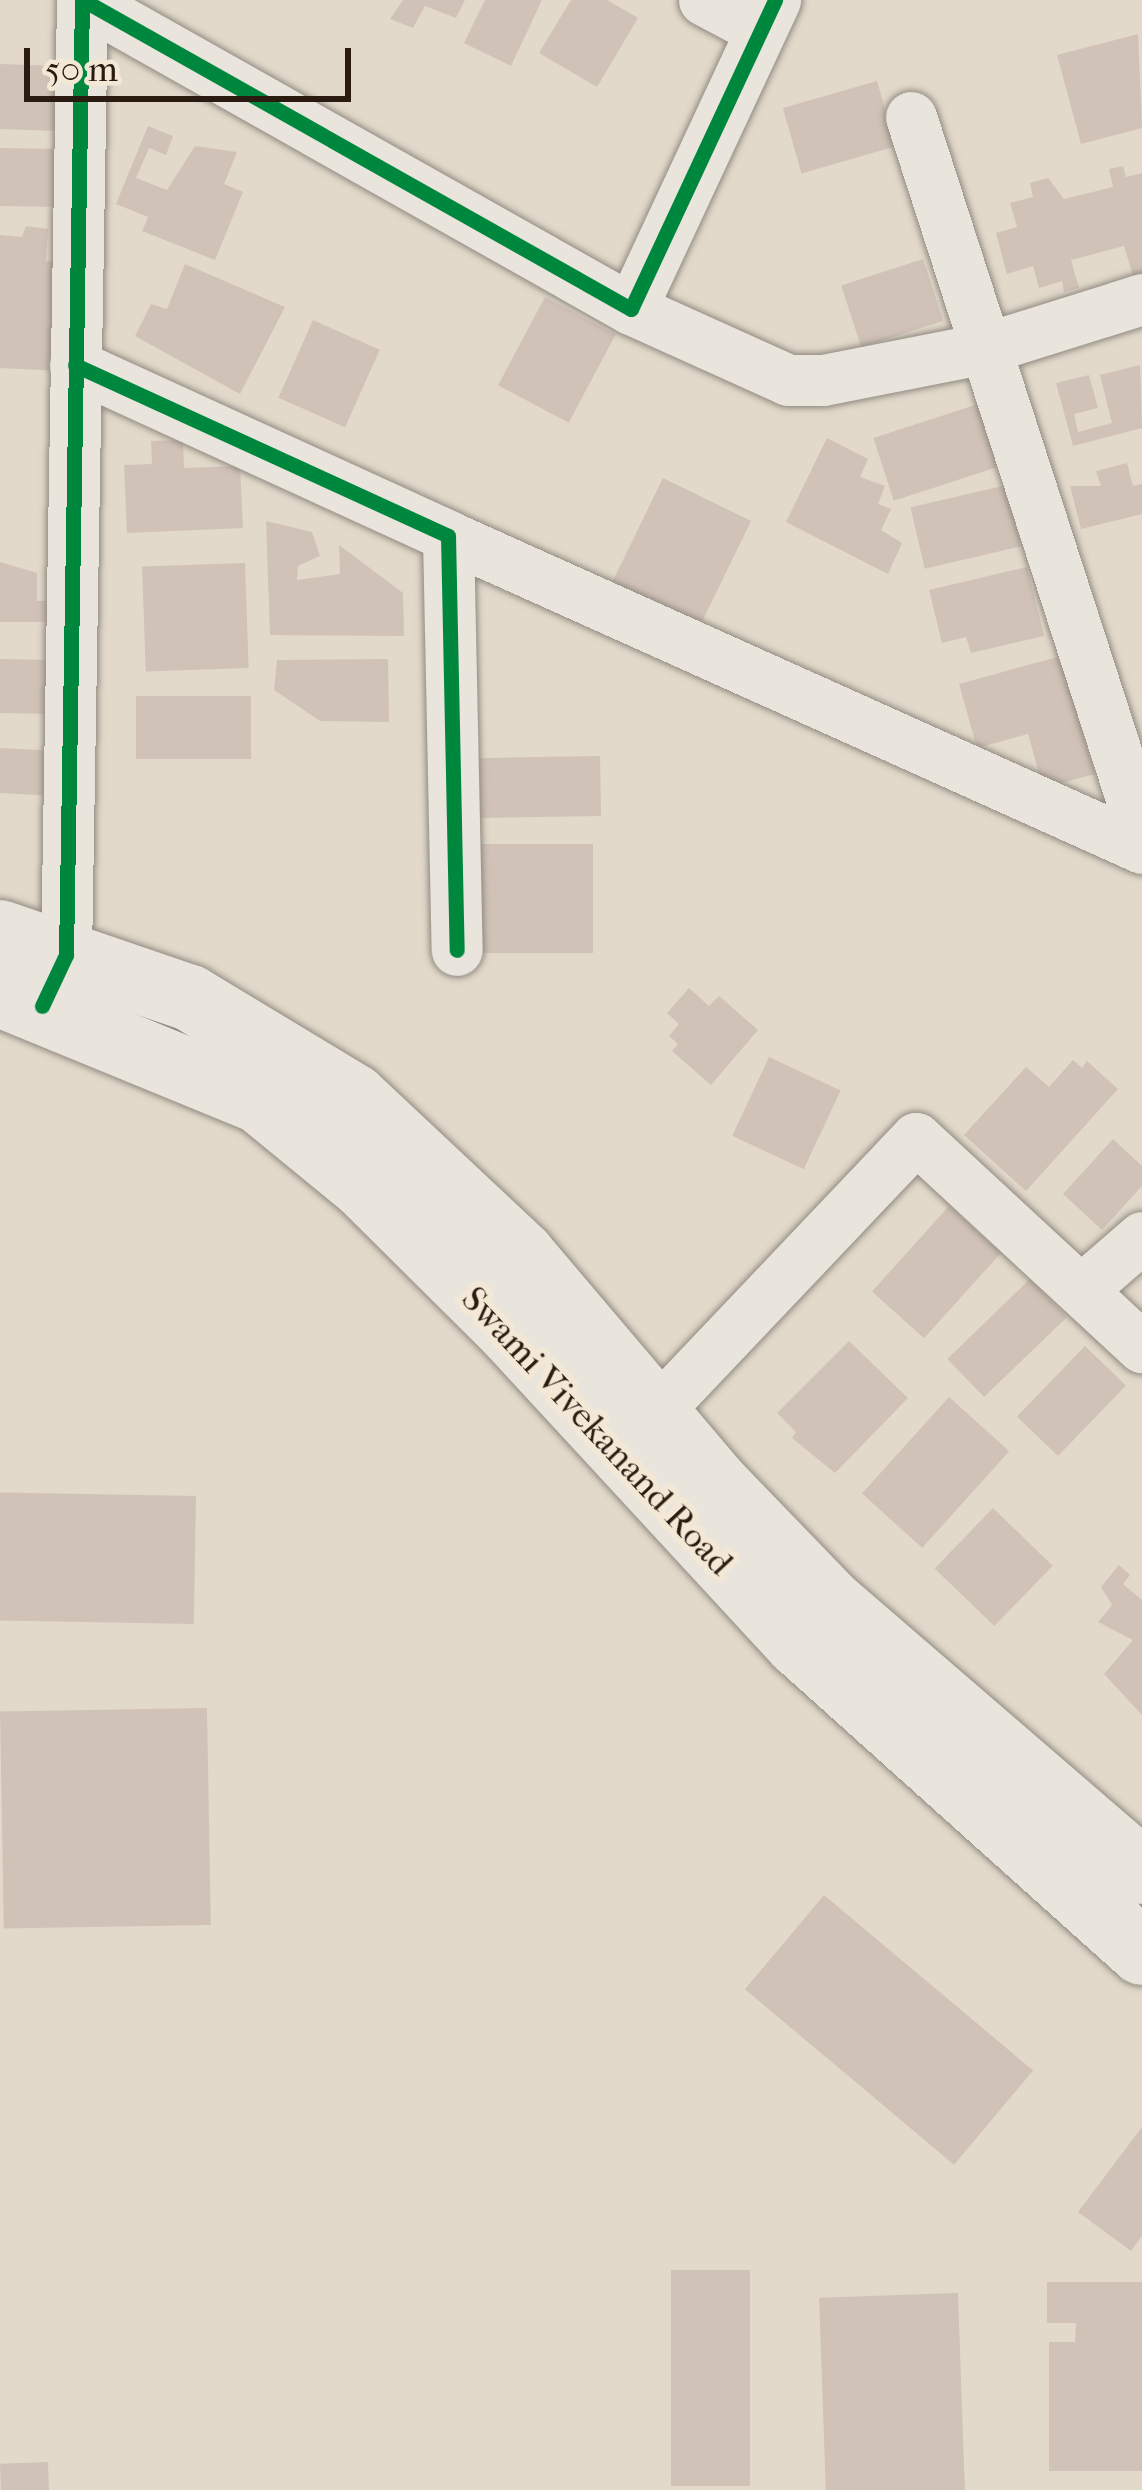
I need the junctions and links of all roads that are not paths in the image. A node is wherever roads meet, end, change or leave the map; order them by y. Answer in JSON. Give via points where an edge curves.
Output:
{"nodes":[{"id":1,"x":82,"y":0,"type":"edge"},
{"id":2,"x":704,"y":0,"type":"edge"},
{"id":3,"x":768,"y":15,"type":"edge"},
{"id":4,"x":911,"y":117,"type":"dead end"},
{"id":5,"x":1142,"y":298,"type":"edge"},
{"id":6,"x":632,"y":309,"type":"junction"},
{"id":7,"x":986,"y":348,"type":"junction"},
{"id":8,"x":76,"y":365,"type":"junction"},
{"id":9,"x":448,"y":536,"type":"junction"},
{"id":10,"x":1142,"y":832,"type":"edge"},
{"id":11,"x":1142,"y":848,"type":"edge"},
{"id":12,"x":0,"y":933,"type":"edge"},
{"id":13,"x":457,"y":950,"type":"dead end"},
{"id":14,"x":36,"y":985,"type":"edge"},
{"id":15,"x":1142,"y":1237,"type":"edge"},
{"id":16,"x":1081,"y":1291,"type":"junction"},
{"id":17,"x":1142,"y":1347,"type":"edge"},
{"id":18,"x":655,"y":1413,"type":"junction"},
{"id":19,"x":1142,"y":1870,"type":"edge"},
{"id":20,"x":1142,"y":1952,"type":"edge"}],
"edges":[{"from":1,"to":6,"type":"street"},
{"from":1,"to":8,"type":"street"},
{"from":2,"to":3,"type":"street"},
{"from":3,"to":6,"type":"street"},
{"from":4,"to":7,"type":"street"},
{"from":5,"to":7,"type":"street"},
{"from":6,"to":7,"type":"street","via":[[788,380]]},
{"from":7,"to":10,"type":"street"},
{"from":8,"to":9,"type":"street"},
{"from":8,"to":14,"type":"street"},
{"from":9,"to":11,"type":"street"},
{"from":9,"to":13,"type":"street"},
{"from":12,"to":14,"type":"main road"},
{"from":14,"to":18,"type":"main road","via":[[190,998],[354,1096],[522,1255]]},
{"from":14,"to":20,"type":"main road","name":"Swami Vivekanand Road","via":[[259,1100],[364,1186],[799,1644]]},
{"from":15,"to":16,"type":"street"},
{"from":16,"to":17,"type":"street"},
{"from":16,"to":18,"type":"street","via":[[916,1138]]},
{"from":18,"to":19,"type":"main road","via":[[830,1602]]}]}
